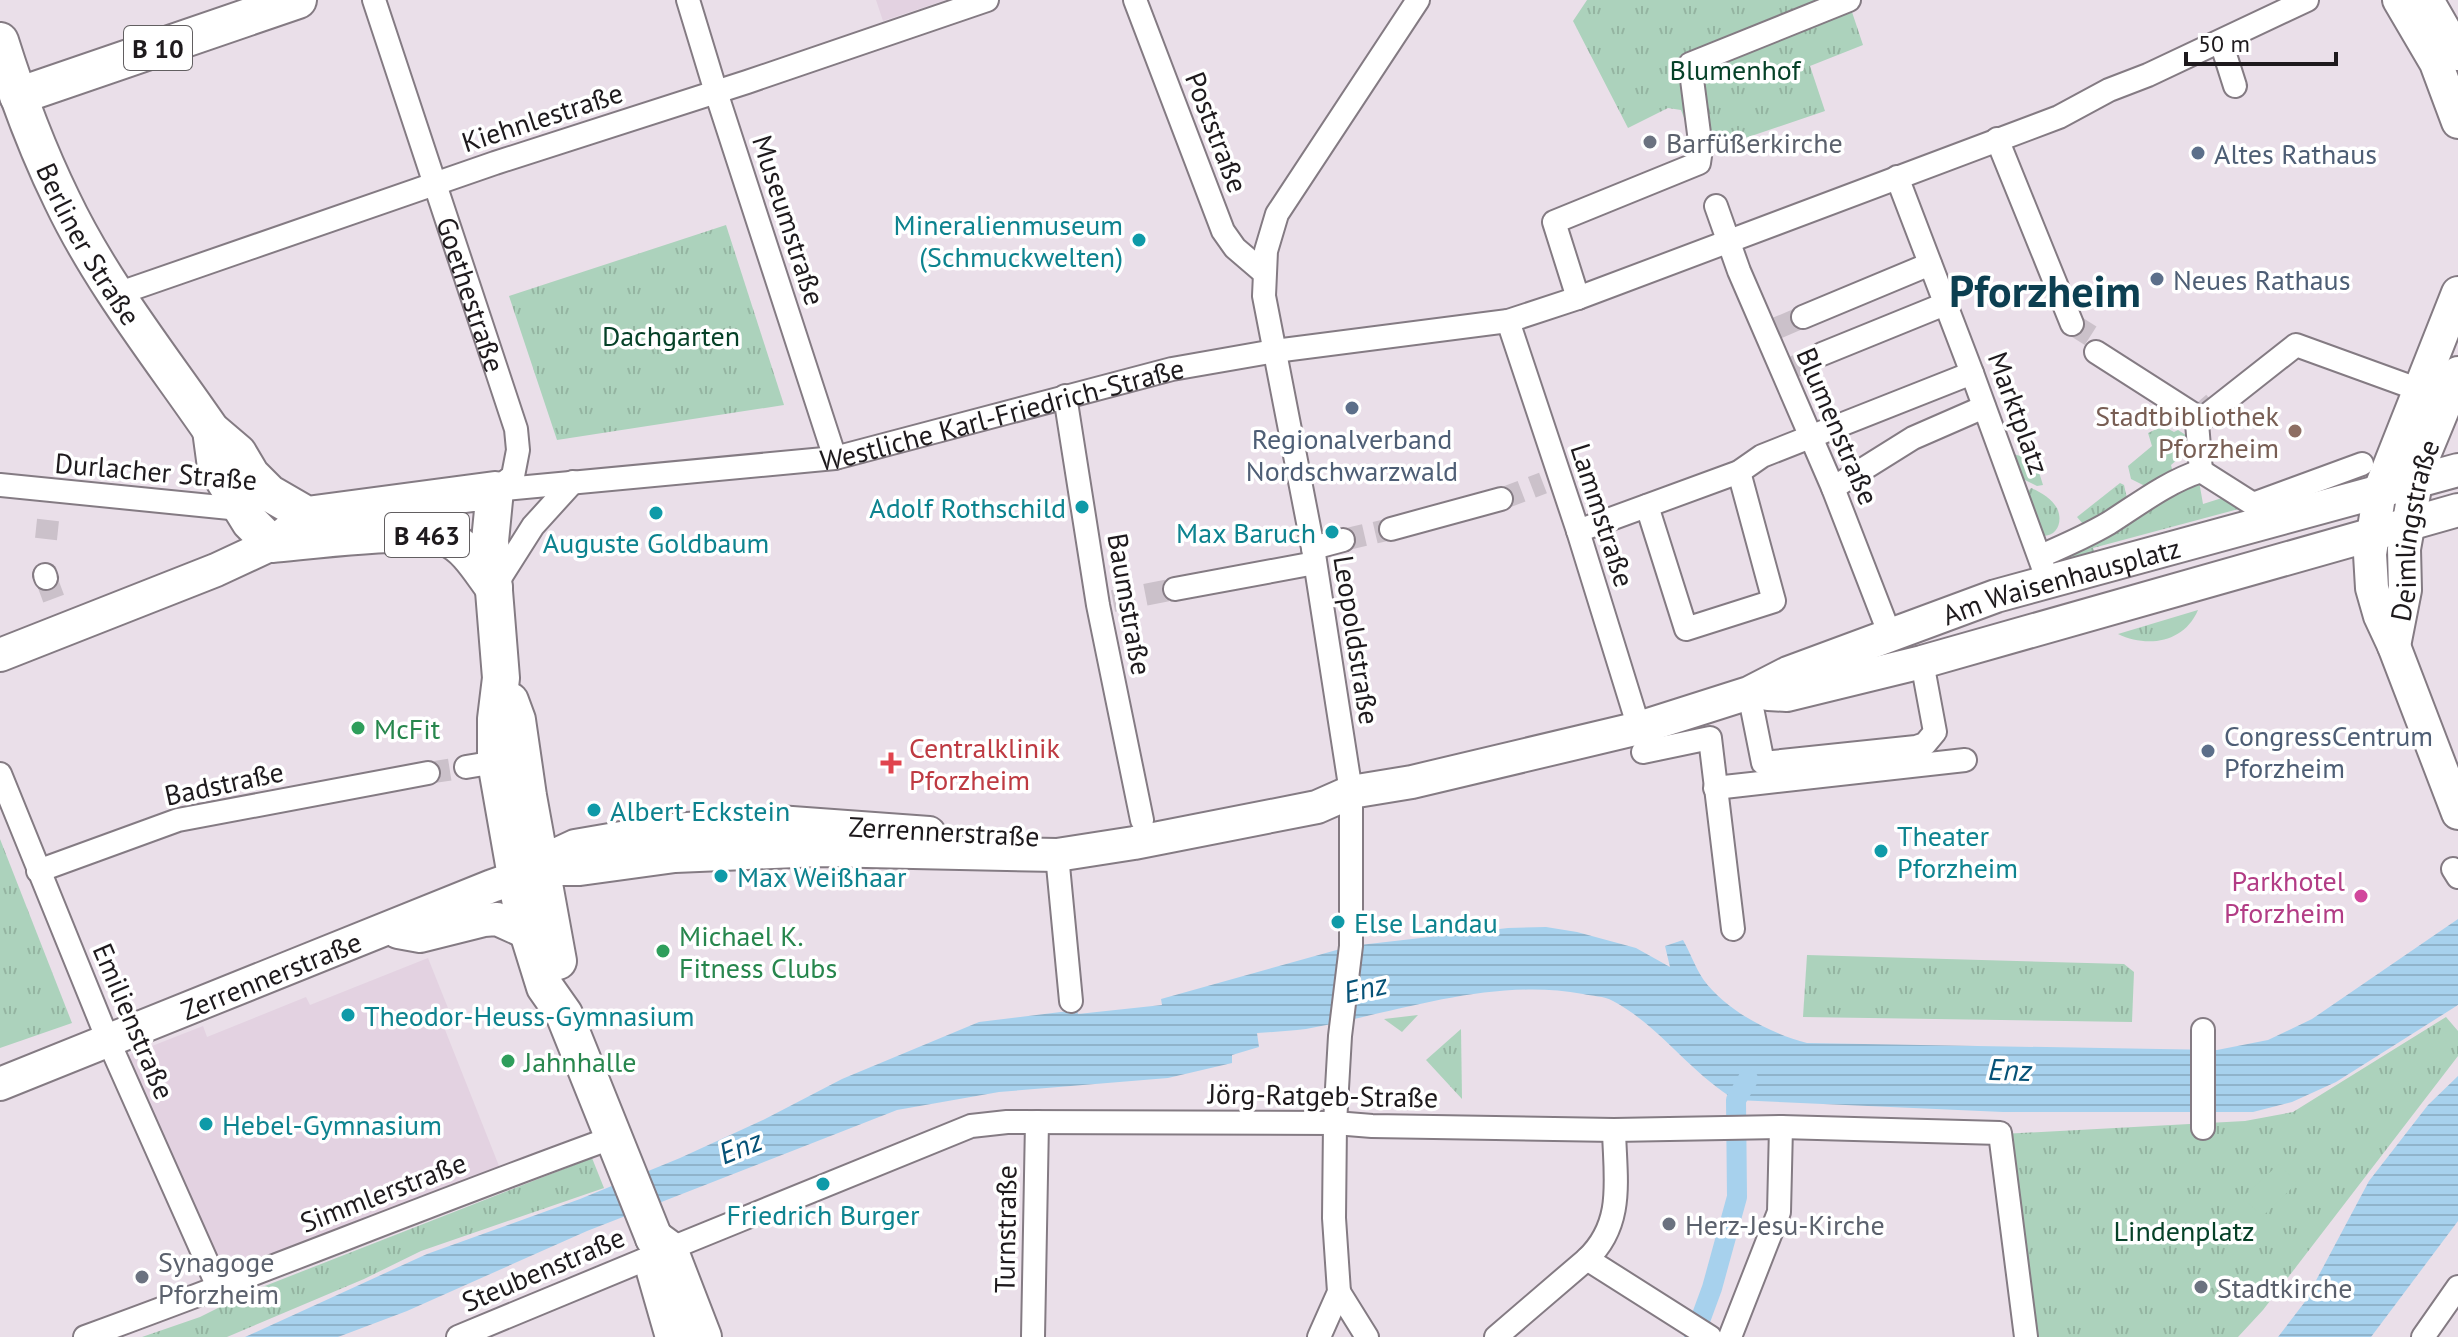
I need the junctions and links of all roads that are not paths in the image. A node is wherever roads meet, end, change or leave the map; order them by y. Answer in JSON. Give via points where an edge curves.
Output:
{"nodes":[{"id":1,"x":298,"y":0,"type":"edge"},
{"id":2,"x":374,"y":0,"type":"edge"},
{"id":3,"x":688,"y":0,"type":"edge"},
{"id":4,"x":987,"y":0,"type":"edge"},
{"id":5,"x":1135,"y":0,"type":"edge"},
{"id":6,"x":1418,"y":0,"type":"edge"},
{"id":7,"x":1849,"y":0,"type":"edge"},
{"id":8,"x":2307,"y":0,"type":"edge"},
{"id":9,"x":2399,"y":0,"type":"edge"},
{"id":10,"x":2427,"y":0,"type":"edge"},
{"id":11,"x":0,"y":41,"type":"edge"},
{"id":12,"x":2221,"y":42,"type":"junction"},
{"id":13,"x":2458,"y":54,"type":"edge"},
{"id":14,"x":2235,"y":86,"type":"dead end"},
{"id":15,"x":716,"y":92,"type":"junction"},
{"id":16,"x":9,"y":99,"type":"edge"},
{"id":17,"x":2458,"y":122,"type":"edge"},
{"id":18,"x":1997,"y":139,"type":"junction"},
{"id":19,"x":1897,"y":177,"type":"junction"},
{"id":20,"x":435,"y":184,"type":"junction"},
{"id":21,"x":1716,"y":206,"type":"dead end"},
{"id":22,"x":1729,"y":241,"type":"junction"},
{"id":23,"x":1930,"y":264,"type":"junction"},
{"id":24,"x":1263,"y":272,"type":"junction"},
{"id":25,"x":2458,"y":293,"type":"edge"},
{"id":26,"x":117,"y":294,"type":"junction"},
{"id":27,"x":1578,"y":298,"type":"junction"},
{"id":28,"x":1945,"y":304,"type":"junction"},
{"id":29,"x":1803,"y":317,"type":"tunnel mouth"},
{"id":30,"x":1508,"y":321,"type":"junction"},
{"id":31,"x":2072,"y":324,"type":"tunnel mouth"},
{"id":32,"x":2098,"y":347,"type":"tunnel mouth"},
{"id":33,"x":1275,"y":351,"type":"junction"},
{"id":34,"x":1822,"y":354,"type":"tunnel mouth"},
{"id":35,"x":1972,"y":373,"type":"junction"},
{"id":36,"x":2457,"y":386,"type":"edge"},
{"id":37,"x":2420,"y":390,"type":"junction"},
{"id":38,"x":1065,"y":396,"type":"junction"},
{"id":39,"x":1897,"y":403,"type":"junction"},
{"id":40,"x":1984,"y":407,"type":"junction"},
{"id":41,"x":2198,"y":412,"type":"junction"},
{"id":42,"x":211,"y":430,"type":"junction"},
{"id":43,"x":1811,"y":438,"type":"junction"},
{"id":44,"x":1913,"y":438,"type":"junction"},
{"id":45,"x":835,"y":458,"type":"junction"},
{"id":46,"x":2458,"y":470,"type":"edge"},
{"id":47,"x":2201,"y":471,"type":"junction"},
{"id":48,"x":1739,"y":472,"type":"junction"},
{"id":49,"x":2371,"y":477,"type":"junction"},
{"id":50,"x":573,"y":482,"type":"junction"},
{"id":51,"x":2416,"y":482,"type":"junction"},
{"id":52,"x":0,"y":485,"type":"edge"},
{"id":53,"x":1833,"y":488,"type":"junction"},
{"id":54,"x":495,"y":490,"type":"junction"},
{"id":55,"x":1501,"y":499,"type":"tunnel mouth"},
{"id":56,"x":432,"y":500,"type":"junction"},
{"id":57,"x":1647,"y":506,"type":"junction"},
{"id":58,"x":242,"y":509,"type":"junction"},
{"id":59,"x":2458,"y":510,"type":"edge"},
{"id":60,"x":307,"y":515,"type":"junction"},
{"id":61,"x":2267,"y":521,"type":"junction"},
{"id":62,"x":2408,"y":525,"type":"junction"},
{"id":63,"x":1391,"y":529,"type":"tunnel mouth"},
{"id":64,"x":1578,"y":531,"type":"junction"},
{"id":65,"x":2372,"y":535,"type":"junction"},
{"id":66,"x":337,"y":539,"type":"junction"},
{"id":67,"x":1343,"y":540,"type":"tunnel mouth"},
{"id":68,"x":272,"y":544,"type":"junction"},
{"id":69,"x":1314,"y":556,"type":"junction"},
{"id":70,"x":2302,"y":556,"type":"junction"},
{"id":71,"x":2269,"y":565,"type":"junction"},
{"id":72,"x":2045,"y":568,"type":"junction"},
{"id":73,"x":494,"y":588,"type":"junction"},
{"id":74,"x":2372,"y":588,"type":"junction"},
{"id":75,"x":1175,"y":589,"type":"tunnel mouth"},
{"id":76,"x":1890,"y":635,"type":"junction"},
{"id":77,"x":2394,"y":646,"type":"junction"},
{"id":78,"x":0,"y":655,"type":"edge"},
{"id":79,"x":1922,"y":662,"type":"junction"},
{"id":80,"x":501,"y":678,"type":"junction"},
{"id":81,"x":1749,"y":693,"type":"junction"},
{"id":82,"x":1641,"y":740,"type":"junction"},
{"id":83,"x":1965,"y":760,"type":"dead end"},
{"id":84,"x":0,"y":774,"type":"edge"},
{"id":85,"x":420,"y":774,"type":"tunnel mouth"},
{"id":86,"x":1715,"y":788,"type":"junction"},
{"id":87,"x":1351,"y":792,"type":"junction"},
{"id":88,"x":528,"y":796,"type":"junction"},
{"id":89,"x":2458,"y":813,"type":"edge"},
{"id":90,"x":1142,"y":820,"type":"junction"},
{"id":91,"x":604,"y":841,"type":"junction"},
{"id":92,"x":1057,"y":855,"type":"junction"},
{"id":93,"x":38,"y":871,"type":"junction"},
{"id":94,"x":528,"y":873,"type":"junction"},
{"id":95,"x":387,"y":929,"type":"junction"},
{"id":96,"x":1733,"y":929,"type":"dead end"},
{"id":97,"x":528,"y":933,"type":"junction"},
{"id":98,"x":1071,"y":1001,"type":"dead end"},
{"id":99,"x":564,"y":1014,"type":"junction"},
{"id":100,"x":2203,"y":1038,"type":"dead end"},
{"id":101,"x":108,"y":1040,"type":"junction"},
{"id":102,"x":0,"y":1084,"type":"edge"},
{"id":103,"x":1037,"y":1122,"type":"junction"},
{"id":104,"x":1335,"y":1123,"type":"junction"},
{"id":105,"x":2203,"y":1124,"type":"dead end"},
{"id":106,"x":1774,"y":1127,"type":"junction"},
{"id":107,"x":1614,"y":1130,"type":"junction"},
{"id":108,"x":616,"y":1142,"type":"junction"},
{"id":109,"x":658,"y":1248,"type":"junction"},
{"id":110,"x":1587,"y":1259,"type":"junction"},
{"id":111,"x":2458,"y":1287,"type":"edge"},
{"id":112,"x":219,"y":1289,"type":"junction"},
{"id":113,"x":1339,"y":1292,"type":"junction"},
{"id":114,"x":85,"y":1337,"type":"edge"},
{"id":115,"x":458,"y":1337,"type":"edge"},
{"id":116,"x":674,"y":1337,"type":"edge"},
{"id":117,"x":703,"y":1337,"type":"edge"},
{"id":118,"x":1033,"y":1337,"type":"edge"},
{"id":119,"x":1319,"y":1337,"type":"edge"},
{"id":120,"x":1367,"y":1337,"type":"edge"},
{"id":121,"x":1496,"y":1337,"type":"edge"},
{"id":122,"x":1710,"y":1337,"type":"edge"},
{"id":123,"x":1730,"y":1337,"type":"edge"},
{"id":124,"x":2026,"y":1337,"type":"edge"},
{"id":125,"x":2423,"y":1337,"type":"edge"}],
"edges":[{"from":1,"to":16,"type":"main road","number":"B 10"},
{"from":2,"to":20,"type":"street","name":"Goethestraße"},
{"from":3,"to":15,"type":"street","name":"Museumstraße"},
{"from":4,"to":15,"type":"street","name":"Kiehnlestraße"},
{"from":5,"to":24,"type":"street","name":"Poststraße","via":[[1223,231]]},
{"from":6,"to":24,"type":"street","name":"Leopoldstraße","via":[[1277,214]]},
{"from":7,"to":27,"type":"street","via":[[1690,64],[1699,163],[1554,222]]},
{"from":8,"to":12,"type":"street","name":"Westliche Karl-Friedrich-Straße"},
{"from":9,"to":17,"type":"main road","via":[[2436,63]]},
{"from":10,"to":13,"type":"main road"},
{"from":11,"to":16,"type":"main road","name":"Berliner Straße"},
{"from":12,"to":14,"type":"street"},
{"from":12,"to":18,"type":"street","name":"Westliche Karl-Friedrich-Straße","via":[[2059,117]]},
{"from":15,"to":20,"type":"street","name":"Kiehnlestraße"},
{"from":15,"to":45,"type":"street","name":"Museumstraße"},
{"from":16,"to":26,"type":"main road","name":"Berliner Straße"},
{"from":18,"to":19,"type":"street","name":"Westliche Karl-Friedrich-Straße"},
{"from":18,"to":31,"type":"street"},
{"from":19,"to":22,"type":"street","name":"Westliche Karl-Friedrich-Straße"},
{"from":19,"to":23,"type":"street","name":"Marktplatz"},
{"from":20,"to":26,"type":"street","name":"Kiehnlestraße"},
{"from":20,"to":54,"type":"street","name":"Goethestraße","via":[[516,429],[513,476]]},
{"from":21,"to":22,"type":"street"},
{"from":22,"to":27,"type":"street","name":"Westliche Karl-Friedrich-Straße"},
{"from":22,"to":43,"type":"street","name":"Blumenstraße","via":[[1739,271],[1772,330]]},
{"from":23,"to":28,"type":"street","name":"Marktplatz"},
{"from":23,"to":29,"type":"street"},
{"from":24,"to":33,"type":"street","name":"Leopoldstraße"},
{"from":25,"to":37,"type":"main road","name":"Deimlingstraße"},
{"from":26,"to":42,"type":"main road","name":"Berliner Straße"},
{"from":27,"to":30,"type":"street","name":"Westliche Karl-Friedrich-Straße"},
{"from":28,"to":34,"type":"street"},
{"from":28,"to":35,"type":"street","name":"Marktplatz"},
{"from":30,"to":33,"type":"street","name":"Westliche Karl-Friedrich-Straße"},
{"from":30,"to":64,"type":"street","name":"Lammstraße","via":[[1552,481]]},
{"from":32,"to":41,"type":"street","via":[[2196,416]]},
{"from":33,"to":38,"type":"street","name":"Westliche Karl-Friedrich-Straße"},
{"from":33,"to":69,"type":"street","name":"Leopoldstraße"},
{"from":35,"to":39,"type":"street"},
{"from":35,"to":40,"type":"street","name":"Marktplatz"},
{"from":36,"to":51,"type":"main road","name":"Deimlingstraße"},
{"from":37,"to":41,"type":"street","via":[[2296,345]]},
{"from":37,"to":49,"type":"main road","name":"Deimlingstraße"},
{"from":38,"to":45,"type":"street","name":"Westliche Karl-Friedrich-Straße"},
{"from":38,"to":90,"type":"street","name":"Baumstraße"},
{"from":39,"to":43,"type":"street"},
{"from":39,"to":44,"type":"street"},
{"from":40,"to":44,"type":"street"},
{"from":40,"to":72,"type":"street","name":"Marktplatz"},
{"from":41,"to":47,"type":"street"},
{"from":42,"to":58,"type":"main road","name":"Berliner Straße","via":[[216,467]]},
{"from":42,"to":60,"type":"main road","name":"Berliner Straße","via":[[238,453],[269,493]]},
{"from":43,"to":48,"type":"street","via":[[1762,456]]},
{"from":43,"to":53,"type":"street","name":"Blumenstraße"},
{"from":44,"to":53,"type":"street"},
{"from":45,"to":50,"type":"street","name":"Westliche Karl-Friedrich-Straße"},
{"from":46,"to":51,"type":"main road","name":"Am Waisenhausplatz"},
{"from":47,"to":49,"type":"street","via":[[2253,504]]},
{"from":47,"to":72,"type":"street","via":[[2149,495],[2068,545]]},
{"from":48,"to":57,"type":"street"},
{"from":48,"to":57,"type":"street","via":[[1774,601],[1686,629]]},
{"from":49,"to":51,"type":"main road","name":"Am Waisenhausplatz"},
{"from":49,"to":61,"type":"main road","name":"Am Waisenhausplatz"},
{"from":49,"to":65,"type":"main road","name":"Deimlingstraße"},
{"from":50,"to":54,"type":"street","name":"Westliche Karl-Friedrich-Straße"},
{"from":50,"to":73,"type":"street","via":[[533,526]]},
{"from":51,"to":62,"type":"main road","name":"Deimlingstraße"},
{"from":52,"to":58,"type":"street","name":"Durlacher Straße"},
{"from":53,"to":76,"type":"street","name":"Blumenstraße"},
{"from":54,"to":56,"type":"main road","name":"Westliche Karl-Friedrich-Straße","number":"B 463"},
{"from":54,"to":73,"type":"main road","name":"Goethestraße","number":"B 463","via":[[490,525]]},
{"from":55,"to":63,"type":"street"},
{"from":56,"to":60,"type":"main road","name":"Westliche Karl-Friedrich-Straße","number":"B 463"},
{"from":56,"to":66,"type":"main road","number":"B 463"},
{"from":57,"to":64,"type":"street"},
{"from":58,"to":60,"type":"street","name":"Durlacher Straße"},
{"from":58,"to":68,"type":"main road","name":"Berliner Straße"},
{"from":59,"to":62,"type":"main road","name":"Am Waisenhausplatz"},
{"from":60,"to":68,"type":"main road"},
{"from":61,"to":71,"type":"main road","via":[[2277,534],[2278,550]]},
{"from":61,"to":72,"type":"main road","name":"Am Waisenhausplatz"},
{"from":62,"to":65,"type":"main road","name":"Am Waisenhausplatz"},
{"from":62,"to":77,"type":"main road","name":"Deimlingstraße","via":[[2402,612]]},
{"from":64,"to":82,"type":"street","name":"Lammstraße"},
{"from":65,"to":70,"type":"main road","name":"Am Waisenhausplatz"},
{"from":65,"to":74,"type":"main road","name":"Deimlingstraße"},
{"from":66,"to":68,"type":"main road","number":"B 463"},
{"from":66,"to":73,"type":"main road","number":"B 463","via":[[408,534],[448,538]]},
{"from":67,"to":69,"type":"street"},
{"from":68,"to":78,"type":"main road"},
{"from":69,"to":75,"type":"street"},
{"from":69,"to":87,"type":"street","name":"Leopoldstraße"},
{"from":70,"to":71,"type":"main road","name":"Am Waisenhausplatz"},
{"from":70,"to":74,"type":"main road","via":[[2345,569]]},
{"from":71,"to":79,"type":"main road","name":"Am Waisenhausplatz"},
{"from":72,"to":76,"type":"main road","name":"Am Waisenhausplatz","via":[[1996,596]]},
{"from":73,"to":80,"type":"main road","name":"Goethestraße","number":"B 463"},
{"from":74,"to":77,"type":"main road","name":"Deimlingstraße"},
{"from":76,"to":81,"type":"main road","name":"Am Waisenhausplatz"},
{"from":77,"to":89,"type":"main road","name":"Deimlingstraße"},
{"from":79,"to":81,"type":"main road","name":"Am Waisenhausplatz","via":[[1787,695]]},
{"from":79,"to":81,"type":"street","via":[[1935,732],[1916,747],[1763,763]]},
{"from":80,"to":88,"type":"main road","name":"Goethestraße","number":"B 463","via":[[517,720]]},
{"from":80,"to":94,"type":"main road","name":"Goethestraße","number":"B 463","via":[[496,719],[481,764]]},
{"from":81,"to":82,"type":"main road","name":"Am Waisenhausplatz"},
{"from":82,"to":86,"type":"street","via":[[1710,738]]},
{"from":82,"to":87,"type":"main road","name":"Zerrennerstraße"},
{"from":83,"to":86,"type":"street"},
{"from":84,"to":93,"type":"street","name":"Emilienstraße"},
{"from":85,"to":93,"type":"street","name":"Badstraße","via":[[178,820]]},
{"from":86,"to":96,"type":"street"},
{"from":87,"to":90,"type":"main road","name":"Zerrennerstraße","via":[[1315,787]]},
{"from":87,"to":92,"type":"main road","name":"Zerrennerstraße","via":[[1317,807]]},
{"from":87,"to":104,"type":"street","name":"Leopoldstraße","via":[[1351,943]]},
{"from":88,"to":91,"type":"main road","via":[[557,828]]},
{"from":88,"to":94,"type":"main road","name":"Goethestraße","number":"B 463"},
{"from":90,"to":91,"type":"main road","name":"Zerrennerstraße","via":[[1056,837],[778,822]]},
{"from":91,"to":94,"type":"main road","name":"Zerrennerstraße","via":[[575,846]]},
{"from":92,"to":94,"type":"main road","name":"Zerrennerstraße","via":[[820,850],[675,856]]},
{"from":92,"to":98,"type":"street"},
{"from":93,"to":101,"type":"street","name":"Emilienstraße"},
{"from":94,"to":95,"type":"main road","name":"Zerrennerstraße"},
{"from":94,"to":97,"type":"main road","name":"Goethestraße","number":"B 463"},
{"from":94,"to":99,"type":"main road","name":"Goethestraße","number":"B 463","via":[[559,965]]},
{"from":95,"to":97,"type":"main road","via":[[420,936],[497,919]]},
{"from":95,"to":101,"type":"main road","name":"Zerrennerstraße"},
{"from":97,"to":99,"type":"main road","name":"Goethestraße","number":"B 463","via":[[545,987]]},
{"from":99,"to":108,"type":"main road","name":"Goethestraße","number":"B 463"},
{"from":100,"to":105,"type":"street"},
{"from":101,"to":102,"type":"main road","name":"Zerrennerstraße"},
{"from":101,"to":112,"type":"street","name":"Emilienstraße"},
{"from":103,"to":104,"type":"street","name":"Jörg-Ratgeb-Straße"},
{"from":103,"to":109,"type":"street","name":"Jörg-Ratgeb-Straße","via":[[971,1126]]},
{"from":103,"to":118,"type":"street","name":"Turnstraße"},
{"from":104,"to":107,"type":"street","name":"Jörg-Ratgeb-Straße"},
{"from":104,"to":113,"type":"street"},
{"from":106,"to":107,"type":"street","name":"Jörg-Ratgeb-Straße"},
{"from":106,"to":123,"type":"street","via":[[1779,1212]]},
{"from":106,"to":124,"type":"street","name":"Jörg-Ratgeb-Straße","via":[[2000,1133]]},
{"from":107,"to":110,"type":"street","via":[[1615,1209],[1610,1229]]},
{"from":108,"to":109,"type":"main road","number":"B 463"},
{"from":108,"to":112,"type":"street","name":"Simmlerstraße","via":[[446,1198]]},
{"from":109,"to":115,"type":"street","name":"Steubenstraße"},
{"from":109,"to":116,"type":"main road","number":"B 463"},
{"from":109,"to":117,"type":"main road","number":"B 463"},
{"from":110,"to":121,"type":"street"},
{"from":110,"to":122,"type":"street"},
{"from":111,"to":125,"type":"street"},
{"from":112,"to":114,"type":"street","name":"Simmlerstraße"},
{"from":113,"to":119,"type":"street"},
{"from":113,"to":120,"type":"street"}]}
